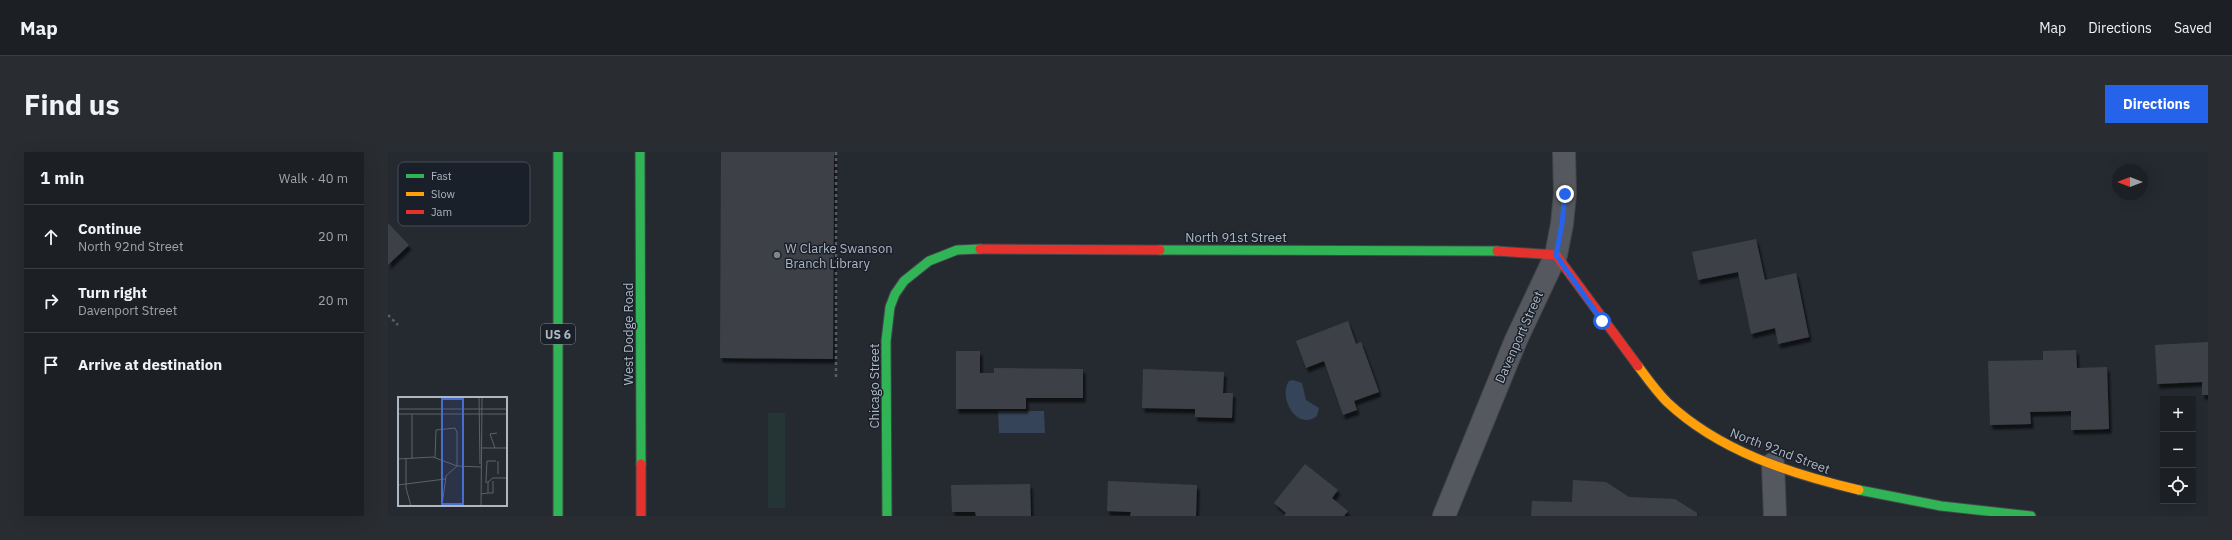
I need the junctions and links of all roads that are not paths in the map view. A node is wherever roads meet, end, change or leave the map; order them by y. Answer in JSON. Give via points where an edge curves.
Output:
{"nodes":[{"id":1,"x":558,"y":152,"type":"edge"},
{"id":2,"x":640,"y":152,"type":"edge"},
{"id":3,"x":1564,"y":152,"type":"edge"},
{"id":4,"x":1556,"y":255,"type":"junction"},
{"id":5,"x":919,"y":268,"type":"joint"},
{"id":6,"x":1772,"y":464,"type":"junction"},
{"id":7,"x":558,"y":516,"type":"edge"},
{"id":8,"x":641,"y":516,"type":"edge"},
{"id":9,"x":887,"y":516,"type":"edge"},
{"id":10,"x":1444,"y":516,"type":"edge"},
{"id":11,"x":1775,"y":516,"type":"edge"},
{"id":12,"x":2031,"y":516,"type":"edge"}],
"edges":[{"from":1,"to":7,"type":"main road","number":"US 6"},
{"from":2,"to":8,"type":"main road","name":"West Dodge Road"},
{"from":3,"to":4,"type":"street","name":"Davenport Street","via":[[1565,194]]},
{"from":4,"to":5,"type":"main road","name":"North 91st Street","via":[[1514,251],[966,249],[946,253]]},
{"from":4,"to":6,"type":"main road","name":"North 92nd Street","via":[[1602,321],[1667,403],[1698,428],[1730,448]]},
{"from":4,"to":10,"type":"street","name":"Davenport Street","via":[[1516,340]]},
{"from":5,"to":9,"type":"main road","name":"Chicago Street","via":[[904,281],[895,294],[887,319]]},
{"from":6,"to":11,"type":"street"},
{"from":6,"to":12,"type":"main road","name":"North 92nd Street","via":[[1826,483],[1930,504]]}]}
